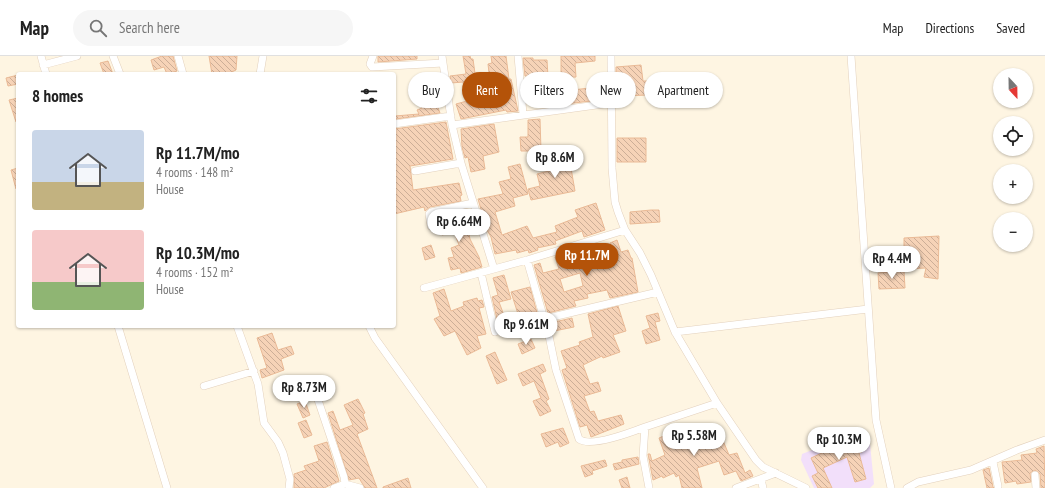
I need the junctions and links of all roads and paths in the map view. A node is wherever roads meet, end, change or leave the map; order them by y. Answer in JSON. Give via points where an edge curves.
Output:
{"nodes":[{"id":1,"x":41,"y":56,"type":"edge"},
{"id":2,"x":77,"y":56,"type":"edge"},
{"id":3,"x":113,"y":56,"type":"edge"},
{"id":4,"x":178,"y":56,"type":"edge"},
{"id":5,"x":263,"y":56,"type":"edge"},
{"id":6,"x":373,"y":56,"type":"edge"},
{"id":7,"x":518,"y":56,"type":"edge"},
{"id":8,"x":612,"y":56,"type":"edge"},
{"id":9,"x":851,"y":56,"type":"edge"},
{"id":10,"x":442,"y":59,"type":"edge"},
{"id":11,"x":43,"y":65,"type":"junction"},
{"id":12,"x":45,"y":72,"type":"edge"},
{"id":13,"x":119,"y":72,"type":"edge"},
{"id":14,"x":182,"y":72,"type":"edge"},
{"id":15,"x":260,"y":72,"type":"edge"},
{"id":16,"x":612,"y":72,"type":"edge"},
{"id":17,"x":586,"y":106,"type":"edge"},
{"id":18,"x":611,"y":108,"type":"edge"},
{"id":19,"x":523,"y":114,"type":"junction"},
{"id":20,"x":451,"y":116,"type":"junction"},
{"id":21,"x":396,"y":124,"type":"edge"},
{"id":22,"x":452,"y":125,"type":"junction"},
{"id":23,"x":461,"y":163,"type":"junction"},
{"id":24,"x":415,"y":171,"type":"dead end"},
{"id":25,"x":473,"y":203,"type":"junction"},
{"id":26,"x":431,"y":226,"type":"dead end"},
{"id":27,"x":625,"y":230,"type":"junction"},
{"id":28,"x":527,"y":260,"type":"junction"},
{"id":29,"x":494,"y":268,"type":"junction"},
{"id":30,"x":481,"y":273,"type":"junction"},
{"id":31,"x":424,"y":288,"type":"dead end"},
{"id":32,"x":658,"y":292,"type":"junction"},
{"id":33,"x":868,"y":309,"type":"junction"},
{"id":34,"x":544,"y":319,"type":"junction"},
{"id":35,"x":119,"y":328,"type":"edge"},
{"id":36,"x":238,"y":328,"type":"edge"},
{"id":37,"x":370,"y":328,"type":"edge"},
{"id":38,"x":495,"y":332,"type":"dead end"},
{"id":39,"x":675,"y":332,"type":"junction"},
{"id":40,"x":254,"y":371,"type":"junction"},
{"id":41,"x":204,"y":386,"type":"dead end"},
{"id":42,"x":314,"y":388,"type":"dead end"},
{"id":43,"x":717,"y":403,"type":"junction"},
{"id":44,"x":645,"y":428,"type":"junction"},
{"id":45,"x":1045,"y":440,"type":"edge"},
{"id":46,"x":993,"y":462,"type":"junction"},
{"id":47,"x":776,"y":473,"type":"junction"},
{"id":48,"x":1035,"y":475,"type":"dead end"},
{"id":49,"x":762,"y":479,"type":"junction"},
{"id":50,"x":345,"y":484,"type":"junction"},
{"id":51,"x":998,"y":486,"type":"dead end"},
{"id":52,"x":167,"y":488,"type":"edge"},
{"id":53,"x":289,"y":488,"type":"edge"},
{"id":54,"x":334,"y":488,"type":"edge"},
{"id":55,"x":360,"y":488,"type":"edge"},
{"id":56,"x":483,"y":488,"type":"edge"},
{"id":57,"x":648,"y":488,"type":"edge"},
{"id":58,"x":736,"y":488,"type":"edge"},
{"id":59,"x":763,"y":488,"type":"edge"},
{"id":60,"x":806,"y":488,"type":"edge"},
{"id":61,"x":891,"y":488,"type":"edge"},
{"id":62,"x":908,"y":488,"type":"edge"},
{"id":63,"x":1036,"y":488,"type":"edge"}],
"edges":[{"from":1,"to":11,"type":"street"},
{"from":2,"to":11,"type":"street"},
{"from":3,"to":13,"type":"street"},
{"from":4,"to":14,"type":"street"},
{"from":5,"to":15,"type":"street"},
{"from":6,"to":10,"type":"street","via":[[370,64],[374,67]]},
{"from":7,"to":19,"type":"street"},
{"from":8,"to":16,"type":"street"},
{"from":9,"to":33,"type":"street"},
{"from":10,"to":20,"type":"street"},
{"from":11,"to":12,"type":"street"},
{"from":17,"to":19,"type":"street"},
{"from":18,"to":27,"type":"street","via":[[615,202]]},
{"from":19,"to":22,"type":"street"},
{"from":20,"to":21,"type":"street"},
{"from":20,"to":22,"type":"street"},
{"from":22,"to":23,"type":"street"},
{"from":23,"to":24,"type":"street"},
{"from":23,"to":25,"type":"street"},
{"from":25,"to":26,"type":"street","via":[[431,212]]},
{"from":25,"to":29,"type":"street"},
{"from":27,"to":28,"type":"street"},
{"from":27,"to":32,"type":"street","via":[[640,253]]},
{"from":28,"to":29,"type":"street"},
{"from":28,"to":34,"type":"street"},
{"from":29,"to":30,"type":"street"},
{"from":30,"to":31,"type":"street"},
{"from":30,"to":38,"type":"street"},
{"from":32,"to":34,"type":"street"},
{"from":32,"to":39,"type":"street"},
{"from":33,"to":39,"type":"street"},
{"from":33,"to":61,"type":"street","via":[[876,420]]},
{"from":34,"to":44,"type":"street","via":[[556,370],[579,439],[582,442],[595,442]]},
{"from":35,"to":52,"type":"street"},
{"from":36,"to":40,"type":"street"},
{"from":37,"to":56,"type":"street"},
{"from":39,"to":43,"type":"street"},
{"from":40,"to":41,"type":"street"},
{"from":40,"to":53,"type":"street","via":[[264,424],[283,453],[290,479]]},
{"from":42,"to":50,"type":"street"},
{"from":43,"to":44,"type":"street"},
{"from":43,"to":47,"type":"street","via":[[756,460]]},
{"from":44,"to":57,"type":"street","via":[[643,456]]},
{"from":45,"to":46,"type":"street"},
{"from":46,"to":51,"type":"street"},
{"from":46,"to":62,"type":"street","via":[[971,470],[918,482]]},
{"from":47,"to":49,"type":"street"},
{"from":47,"to":60,"type":"street"},
{"from":48,"to":63,"type":"street"},
{"from":49,"to":58,"type":"street"},
{"from":49,"to":59,"type":"street"},
{"from":50,"to":54,"type":"street"},
{"from":50,"to":55,"type":"street"}]}
